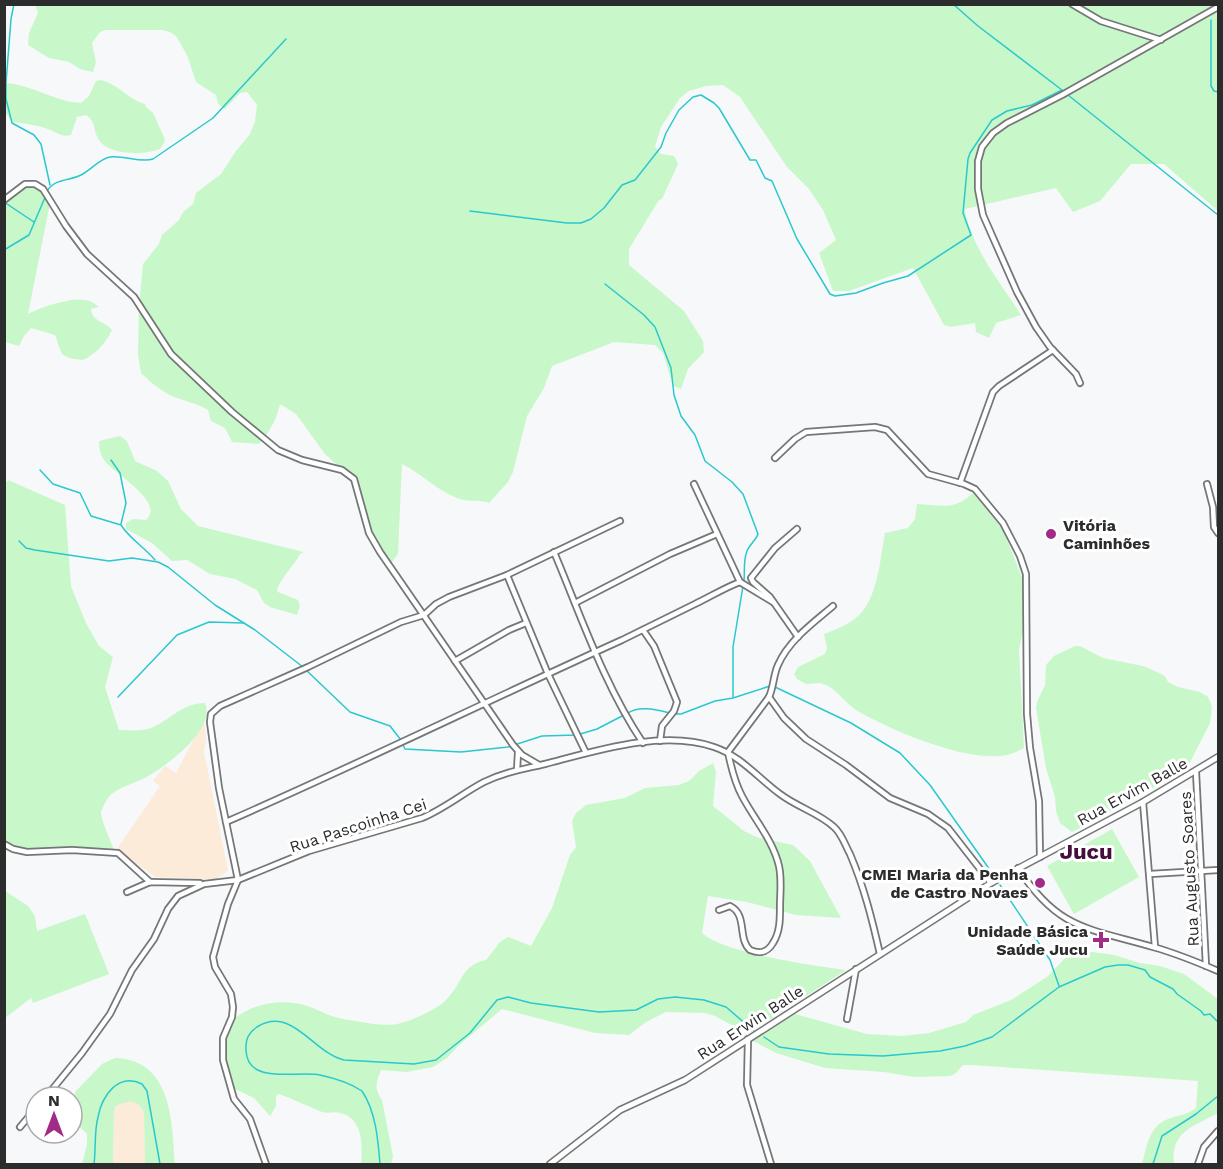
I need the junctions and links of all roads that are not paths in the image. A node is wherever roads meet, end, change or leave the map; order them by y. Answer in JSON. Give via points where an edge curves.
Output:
{"nodes":[{"id":1,"x":1072,"y":4,"type":"edge"},
{"id":2,"x":1218,"y":7,"type":"edge"},
{"id":3,"x":1161,"y":40,"type":"junction"},
{"id":4,"x":4,"y":200,"type":"edge"},
{"id":5,"x":1053,"y":350,"type":"junction"},
{"id":6,"x":1080,"y":384,"type":"dead end"},
{"id":7,"x":775,"y":458,"type":"dead end"},
{"id":8,"x":960,"y":483,"type":"junction"},
{"id":9,"x":694,"y":484,"type":"dead end"},
{"id":10,"x":1207,"y":484,"type":"dead end"},
{"id":11,"x":620,"y":521,"type":"dead end"},
{"id":12,"x":797,"y":529,"type":"dead end"},
{"id":13,"x":1218,"y":533,"type":"edge"},
{"id":14,"x":717,"y":534,"type":"junction"},
{"id":15,"x":554,"y":552,"type":"junction"},
{"id":16,"x":507,"y":575,"type":"junction"},
{"id":17,"x":740,"y":582,"type":"junction"},
{"id":18,"x":575,"y":603,"type":"junction"},
{"id":19,"x":776,"y":603,"type":"junction"},
{"id":20,"x":833,"y":606,"type":"dead end"},
{"id":21,"x":424,"y":615,"type":"junction"},
{"id":22,"x":526,"y":623,"type":"junction"},
{"id":23,"x":643,"y":630,"type":"junction"},
{"id":24,"x":798,"y":637,"type":"junction"},
{"id":25,"x":595,"y":652,"type":"junction"},
{"id":26,"x":455,"y":661,"type":"junction"},
{"id":27,"x":548,"y":674,"type":"junction"},
{"id":28,"x":769,"y":697,"type":"junction"},
{"id":29,"x":485,"y":704,"type":"junction"},
{"id":30,"x":660,"y":741,"type":"junction"},
{"id":31,"x":643,"y":742,"type":"junction"},
{"id":32,"x":518,"y":752,"type":"junction"},
{"id":33,"x":728,"y":752,"type":"junction"},
{"id":34,"x":586,"y":753,"type":"junction"},
{"id":35,"x":1218,"y":757,"type":"edge"},
{"id":36,"x":539,"y":765,"type":"junction"},
{"id":37,"x":518,"y":770,"type":"junction"},
{"id":38,"x":1196,"y":772,"type":"junction"},
{"id":39,"x":1143,"y":802,"type":"junction"},
{"id":40,"x":226,"y":822,"type":"junction"},
{"id":41,"x":4,"y":844,"type":"edge"},
{"id":42,"x":1040,"y":857,"type":"junction"},
{"id":43,"x":1018,"y":868,"type":"junction"},
{"id":44,"x":1218,"y":870,"type":"edge"},
{"id":45,"x":1202,"y":872,"type":"junction"},
{"id":46,"x":1150,"y":874,"type":"junction"},
{"id":47,"x":238,"y":880,"type":"junction"},
{"id":48,"x":150,"y":882,"type":"junction"},
{"id":49,"x":991,"y":883,"type":"junction"},
{"id":50,"x":204,"y":884,"type":"junction"},
{"id":51,"x":127,"y":892,"type":"dead end"},
{"id":52,"x":964,"y":900,"type":"joint"},
{"id":53,"x":719,"y":910,"type":"dead end"},
{"id":54,"x":1155,"y":947,"type":"junction"},
{"id":55,"x":880,"y":954,"type":"junction"},
{"id":56,"x":1206,"y":966,"type":"junction"},
{"id":57,"x":856,"y":969,"type":"junction"},
{"id":58,"x":1218,"y":971,"type":"edge"},
{"id":59,"x":847,"y":1019,"type":"dead end"},
{"id":60,"x":748,"y":1039,"type":"junction"},
{"id":61,"x":56,"y":1085,"type":"edge"},
{"id":62,"x":24,"y":1122,"type":"edge"},
{"id":63,"x":20,"y":1127,"type":"dead end"},
{"id":64,"x":1218,"y":1131,"type":"edge"},
{"id":65,"x":266,"y":1164,"type":"edge"},
{"id":66,"x":550,"y":1164,"type":"edge"},
{"id":67,"x":771,"y":1164,"type":"edge"},
{"id":68,"x":1198,"y":1164,"type":"edge"}],
"edges":[{"from":1,"to":3,"type":"street","via":[[1101,21]]},
{"from":2,"to":3,"type":"street"},
{"from":3,"to":5,"type":"street","via":[[1007,123],[982,147],[978,189],[983,215],[1017,292]]},
{"from":4,"to":21,"type":"street","via":[[25,184],[43,189],[87,254],[134,297],[171,354],[225,405],[278,450],[349,474],[356,484],[369,532]]},
{"from":5,"to":6,"type":"street","via":[[1076,374]]},
{"from":5,"to":8,"type":"street","via":[[993,392]]},
{"from":7,"to":8,"type":"street","via":[[806,432],[881,428],[892,434],[928,474]]},
{"from":8,"to":42,"type":"street","via":[[975,489],[1004,523],[1026,574],[1027,720],[1039,801]]},
{"from":9,"to":14,"type":"street"},
{"from":10,"to":13,"type":"street"},
{"from":11,"to":15,"type":"street"},
{"from":12,"to":19,"type":"street","via":[[775,548],[752,578]]},
{"from":14,"to":17,"type":"street"},
{"from":14,"to":18,"type":"street"},
{"from":15,"to":16,"type":"street"},
{"from":15,"to":18,"type":"street"},
{"from":16,"to":21,"type":"street","via":[[442,600]]},
{"from":16,"to":22,"type":"street"},
{"from":17,"to":19,"type":"street"},
{"from":17,"to":23,"type":"street"},
{"from":18,"to":25,"type":"street"},
{"from":19,"to":24,"type":"street"},
{"from":20,"to":24,"type":"street"},
{"from":21,"to":26,"type":"street"},
{"from":21,"to":40,"type":"street","via":[[401,622],[211,714]]},
{"from":22,"to":26,"type":"street"},
{"from":22,"to":27,"type":"street"},
{"from":23,"to":25,"type":"street"},
{"from":23,"to":30,"type":"street","via":[[654,646],[677,702],[662,726]]},
{"from":24,"to":28,"type":"street","via":[[778,664]]},
{"from":25,"to":27,"type":"street"},
{"from":25,"to":31,"type":"street"},
{"from":26,"to":29,"type":"street"},
{"from":27,"to":29,"type":"street"},
{"from":27,"to":34,"type":"street"},
{"from":28,"to":33,"type":"street"},
{"from":28,"to":49,"type":"street","via":[[806,739],[890,798],[928,814],[948,828]]},
{"from":29,"to":32,"type":"street"},
{"from":29,"to":40,"type":"street"},
{"from":30,"to":31,"type":"street","name":"Rua Pascoinha Cei"},
{"from":30,"to":33,"type":"street","name":"Rua Pascoinha Cei","via":[[693,742]]},
{"from":31,"to":34,"type":"street","name":"Rua Pascoinha Cei"},
{"from":32,"to":36,"type":"street"},
{"from":32,"to":37,"type":"street"},
{"from":33,"to":53,"type":"street","via":[[738,788],[772,846],[779,866],[780,920],[771,946],[762,953],[750,950],[743,941],[736,911],[730,906]]},
{"from":33,"to":55,"type":"street","name":"Rua Pascoinha Cei","via":[[787,800],[838,831],[865,892]]},
{"from":34,"to":36,"type":"street","name":"Rua Pascoinha Cei"},
{"from":35,"to":38,"type":"street","name":"Rua Ervim Balle"},
{"from":36,"to":37,"type":"street","name":"Rua Pascoinha Cei"},
{"from":37,"to":47,"type":"street","name":"Rua Pascoinha Cei","via":[[484,782],[422,818],[297,856]]},
{"from":38,"to":39,"type":"street","name":"Rua Ervim Balle"},
{"from":38,"to":45,"type":"street","name":"Rua Augusto Soares"},
{"from":39,"to":42,"type":"street","name":"Rua Ervim Balle"},
{"from":39,"to":46,"type":"street"},
{"from":40,"to":47,"type":"street"},
{"from":41,"to":48,"type":"street","via":[[20,852],[118,853]]},
{"from":42,"to":43,"type":"street","name":"Rua Ervim Balle"},
{"from":43,"to":49,"type":"street","name":"Rua Ervim Balle"},
{"from":43,"to":54,"type":"street","via":[[1037,895],[1070,922]]},
{"from":44,"to":45,"type":"street"},
{"from":45,"to":46,"type":"street"},
{"from":45,"to":56,"type":"street","name":"Rua Augusto Soares"},
{"from":46,"to":54,"type":"street"},
{"from":47,"to":50,"type":"street","name":"Rua Pascoinha Cei"},
{"from":47,"to":65,"type":"street","via":[[213,957],[233,1007],[223,1038],[223,1060],[234,1099],[250,1119]]},
{"from":48,"to":50,"type":"street"},
{"from":48,"to":51,"type":"street"},
{"from":49,"to":52,"type":"street","name":"Rua Ervim Balle"},
{"from":50,"to":61,"type":"street","name":"Rua Pascoinha Cei","via":[[184,892],[171,903],[110,1014]]},
{"from":52,"to":55,"type":"street","name":"Rua Erwin Balle"},
{"from":54,"to":56,"type":"street"},
{"from":55,"to":57,"type":"street","name":"Rua Erwin Balle"},
{"from":56,"to":58,"type":"street"},
{"from":57,"to":59,"type":"street"},
{"from":57,"to":60,"type":"street","name":"Rua Erwin Balle"},
{"from":60,"to":66,"type":"street","name":"Rua Erwin Balle","via":[[685,1080],[620,1110]]},
{"from":60,"to":67,"type":"street","via":[[747,1085]]},
{"from":62,"to":63,"type":"street"},
{"from":64,"to":68,"type":"street","via":[[1204,1147]]}]}
